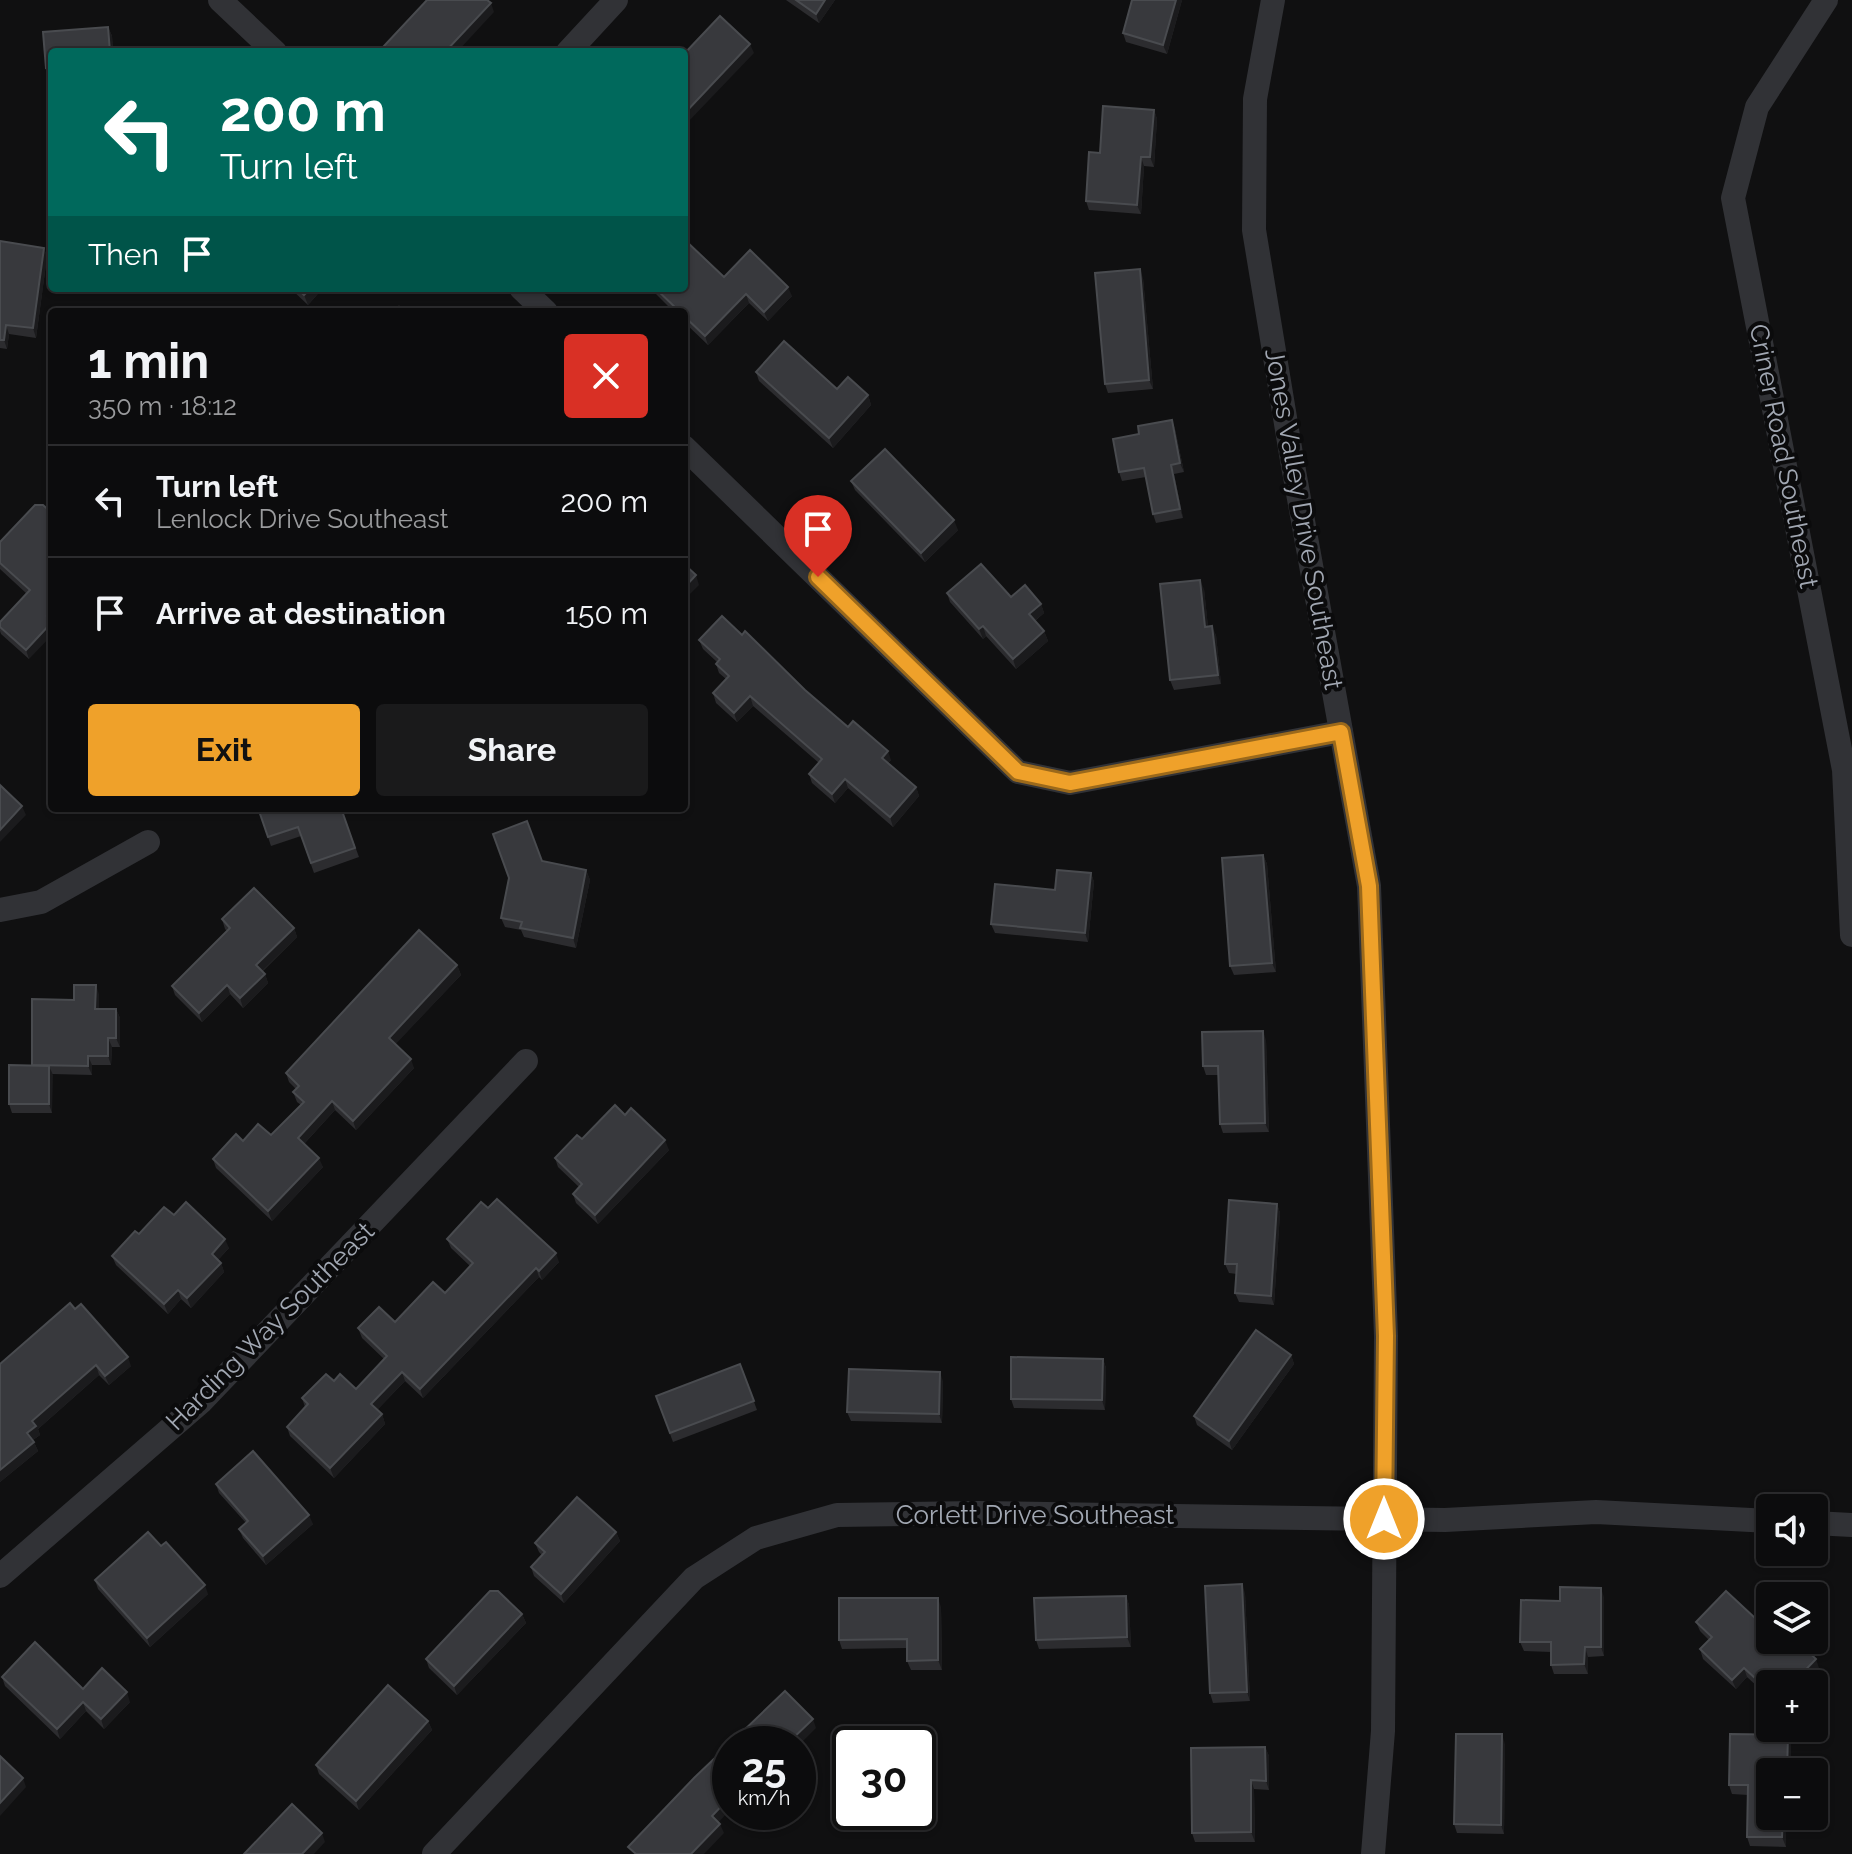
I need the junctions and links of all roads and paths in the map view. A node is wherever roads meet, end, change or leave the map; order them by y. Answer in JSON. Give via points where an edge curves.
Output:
{"nodes":[{"id":1,"x":220,"y":0,"type":"edge"},
{"id":2,"x":616,"y":0,"type":"edge"},
{"id":3,"x":1273,"y":0,"type":"edge"},
{"id":4,"x":1826,"y":0,"type":"edge"},
{"id":5,"x":271,"y":48,"type":"edge"},
{"id":6,"x":572,"y":48,"type":"edge"},
{"id":7,"x":525,"y":292,"type":"edge"},
{"id":8,"x":542,"y":308,"type":"edge"},
{"id":9,"x":688,"y":451,"type":"edge"},
{"id":10,"x":1341,"y":732,"type":"junction"},
{"id":11,"x":148,"y":842,"type":"dead end"},
{"id":12,"x":0,"y":910,"type":"edge"},
{"id":13,"x":1852,"y":935,"type":"edge"},
{"id":14,"x":526,"y":1061,"type":"dead end"},
{"id":15,"x":1384,"y":1519,"type":"junction"},
{"id":16,"x":1756,"y":1520,"type":"edge"},
{"id":17,"x":1828,"y":1524,"type":"edge"},
{"id":18,"x":1852,"y":1525,"type":"edge"},
{"id":19,"x":0,"y":1576,"type":"edge"},
{"id":20,"x":434,"y":1854,"type":"edge"},
{"id":21,"x":1373,"y":1854,"type":"edge"}],
"edges":[{"from":1,"to":5,"type":"street"},
{"from":2,"to":6,"type":"street"},
{"from":3,"to":10,"type":"street","name":"Jones Valley Drive Southeast","via":[[1255,99],[1254,230]]},
{"from":4,"to":13,"type":"street","name":"Criner Road Southeast","via":[[1757,107],[1733,198],[1844,770]]},
{"from":7,"to":8,"type":"street"},
{"from":9,"to":10,"type":"street","via":[[1018,772],[1070,783]]},
{"from":10,"to":15,"type":"street","name":"Jones Valley Drive Southeast","via":[[1369,886],[1386,1336]]},
{"from":11,"to":12,"type":"street","via":[[41,902]]},
{"from":14,"to":19,"type":"street","name":"Harding Way Southeast","via":[[201,1402]]},
{"from":15,"to":16,"type":"street","name":"Corlett Drive Southeast","via":[[1596,1512]]},
{"from":15,"to":20,"type":"street","name":"Corlett Drive Southeast","via":[[837,1515],[756,1538],[694,1578]]},
{"from":15,"to":21,"type":"street","name":"Jones Valley Drive Southeast","via":[[1383,1731]]},
{"from":17,"to":18,"type":"street"}]}
